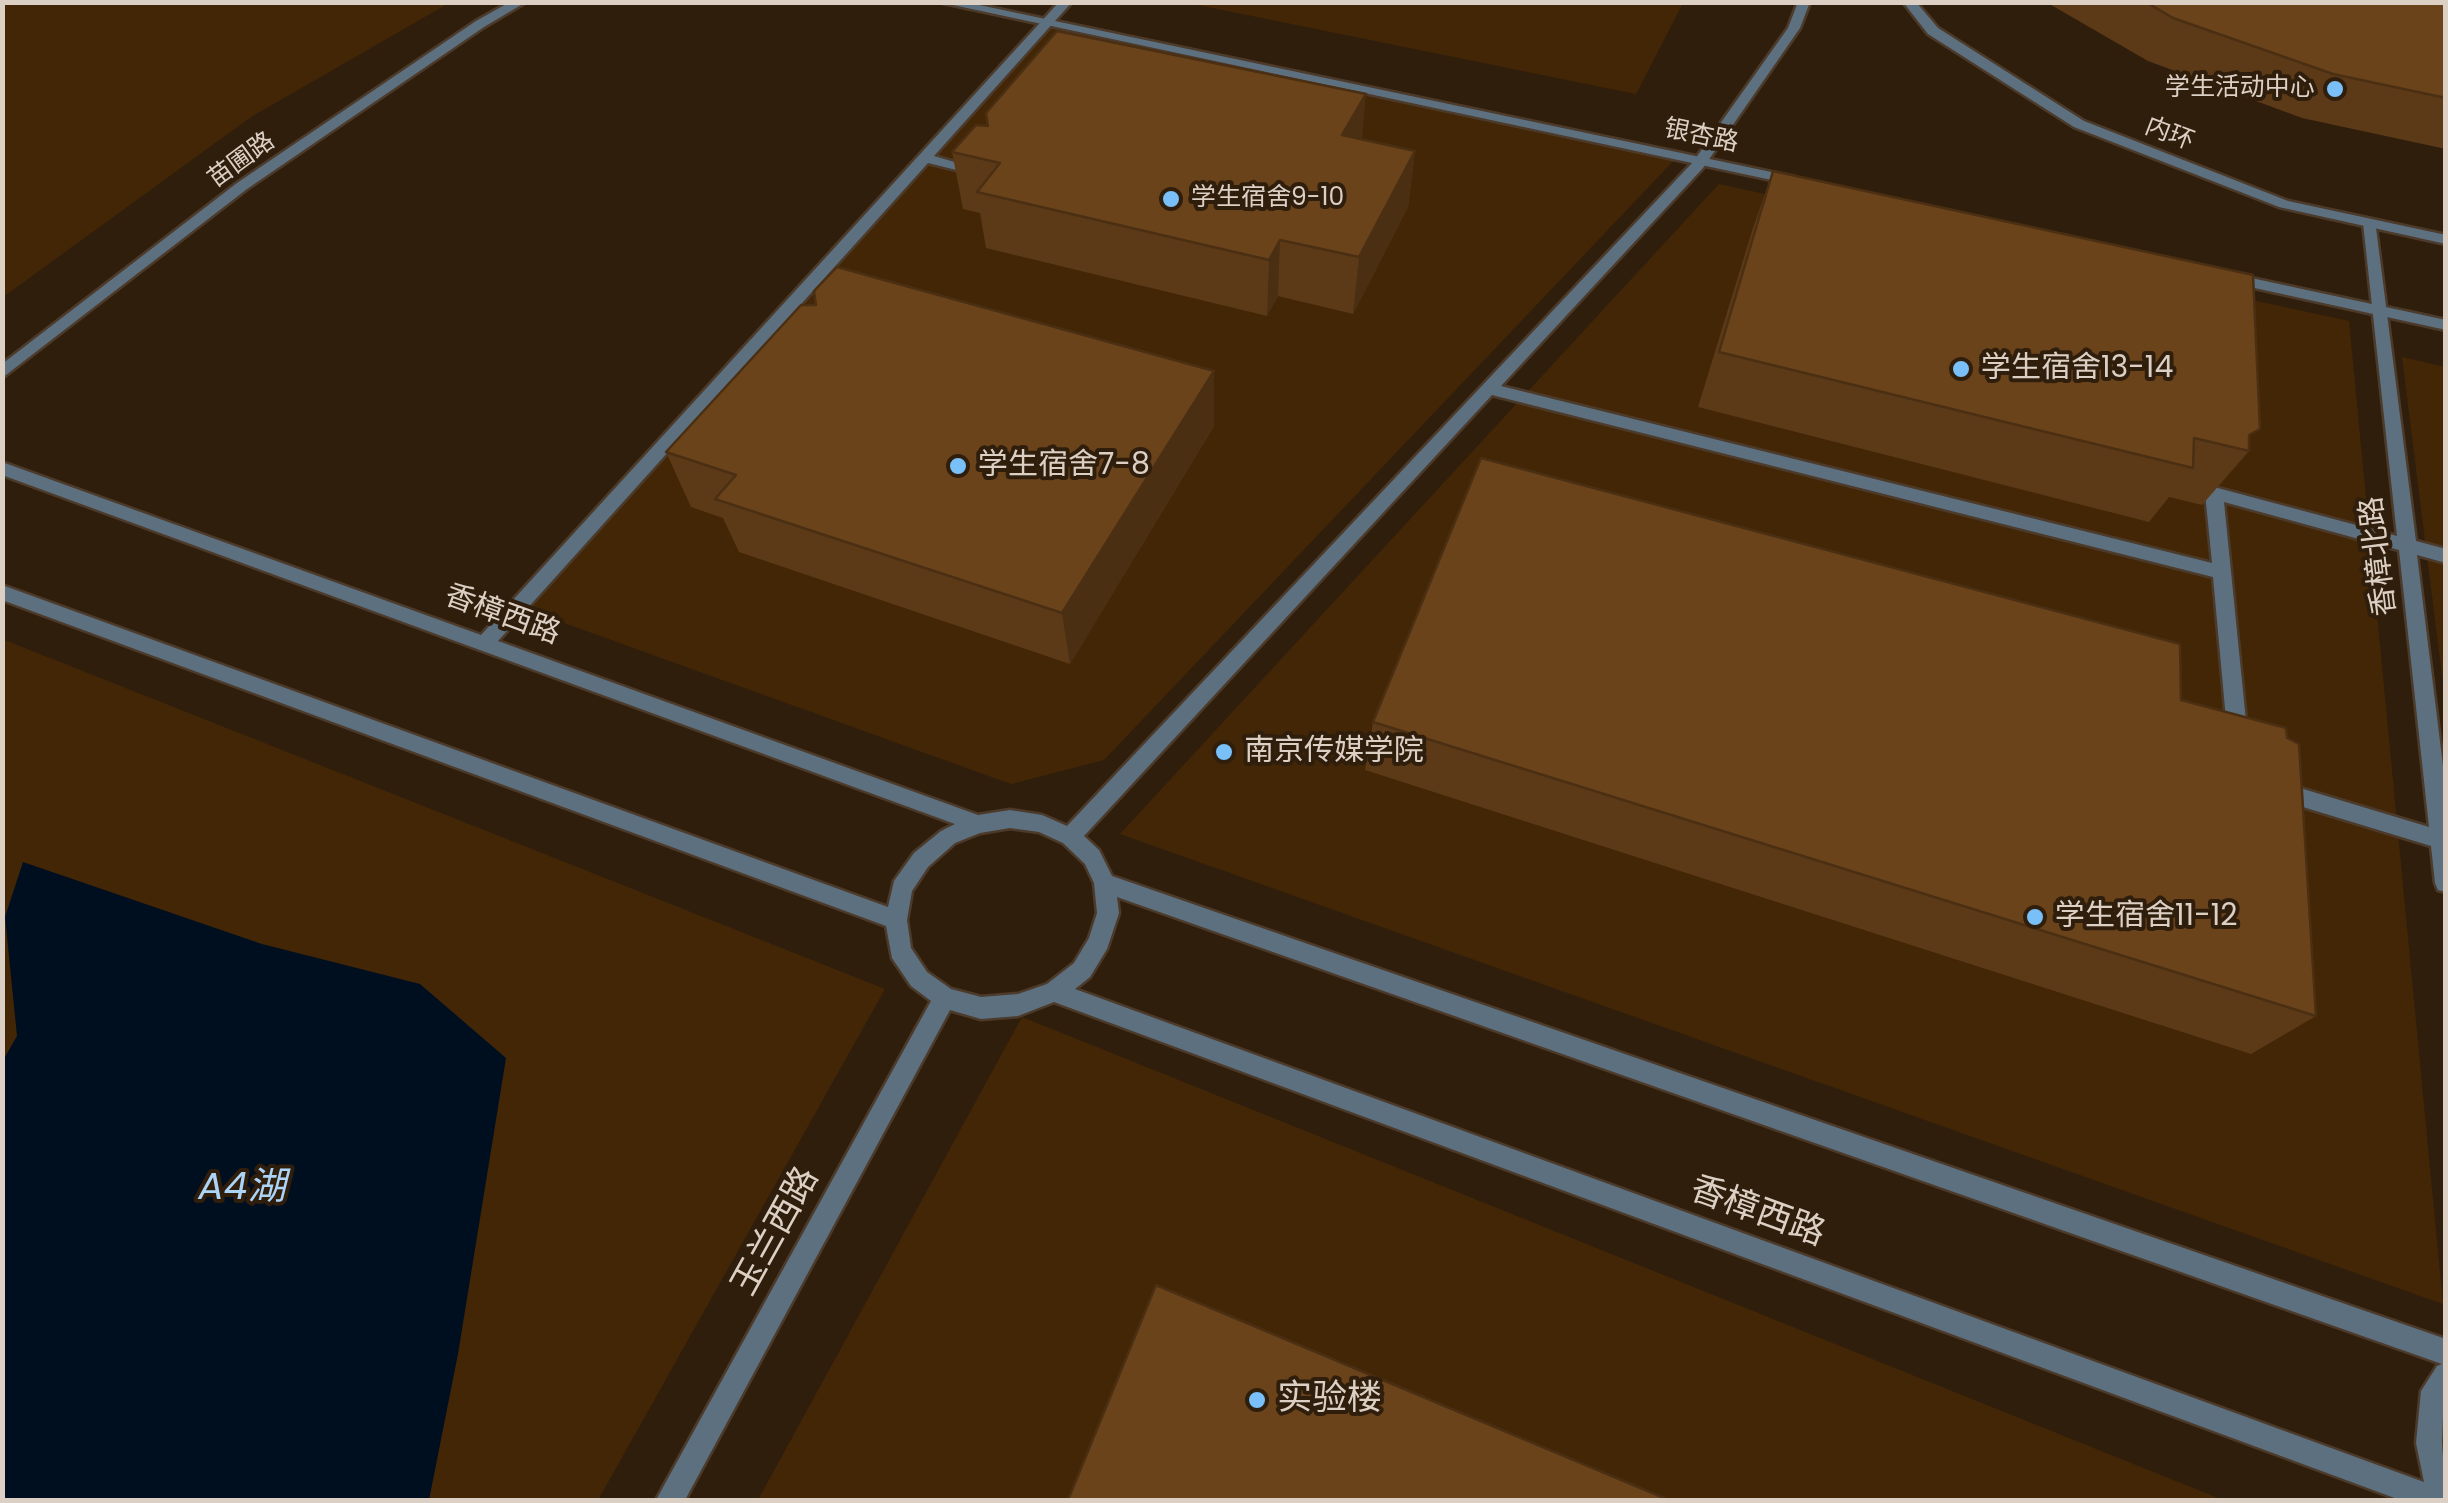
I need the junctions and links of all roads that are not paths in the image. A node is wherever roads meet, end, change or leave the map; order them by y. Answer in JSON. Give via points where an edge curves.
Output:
{"nodes":[{"id":1,"x":520,"y":2,"type":"edge"},
{"id":2,"x":945,"y":2,"type":"edge"},
{"id":3,"x":1066,"y":2,"type":"edge"},
{"id":4,"x":1804,"y":2,"type":"edge"},
{"id":5,"x":1908,"y":2,"type":"edge"},
{"id":6,"x":1046,"y":24,"type":"junction"},
{"id":7,"x":924,"y":158,"type":"junction"},
{"id":8,"x":1702,"y":160,"type":"junction"},
{"id":9,"x":989,"y":176,"type":"edge"},
{"id":10,"x":1818,"y":186,"type":"edge"},
{"id":11,"x":2370,"y":223,"type":"junction"},
{"id":12,"x":2446,"y":240,"type":"edge"},
{"id":13,"x":2206,"y":273,"type":"edge"},
{"id":14,"x":2380,"y":312,"type":"junction"},
{"id":15,"x":2446,"y":326,"type":"edge"},
{"id":16,"x":2,"y":373,"type":"edge"},
{"id":17,"x":1489,"y":389,"type":"junction"},
{"id":18,"x":2,"y":468,"type":"edge"},
{"id":19,"x":2407,"y":546,"type":"junction"},
{"id":20,"x":2446,"y":556,"type":"edge"},
{"id":21,"x":2221,"y":572,"type":"junction"},
{"id":22,"x":2,"y":592,"type":"edge"},
{"id":23,"x":484,"y":644,"type":"junction"},
{"id":24,"x":2240,"y":761,"type":"edge"},
{"id":25,"x":2260,"y":785,"type":"edge"},
{"id":26,"x":978,"y":824,"type":"junction"},
{"id":27,"x":1070,"y":837,"type":"junction"},
{"id":28,"x":2443,"y":840,"type":"edge"},
{"id":29,"x":1105,"y":882,"type":"junction"},
{"id":30,"x":2446,"y":883,"type":"edge"},
{"id":31,"x":896,"y":920,"type":"junction"},
{"id":32,"x":1054,"y":992,"type":"junction"},
{"id":33,"x":946,"y":998,"type":"junction"},
{"id":34,"x":2446,"y":1352,"type":"edge"},
{"id":35,"x":2446,"y":1375,"type":"edge"},
{"id":36,"x":670,"y":1500,"type":"edge"},
{"id":37,"x":2439,"y":1500,"type":"edge"}],
"edges":[{"from":1,"to":16,"type":"street","name":"苗圃路","via":[[242,186]]},
{"from":2,"to":6,"type":"street","name":"银杏路"},
{"from":3,"to":6,"type":"street"},
{"from":4,"to":8,"type":"street","via":[[1794,28]]},
{"from":5,"to":11,"type":"street","name":"内环","via":[[1933,31],[2078,124],[2284,204]]},
{"from":6,"to":7,"type":"street"},
{"from":6,"to":8,"type":"street","name":"银杏路"},
{"from":7,"to":9,"type":"street"},
{"from":7,"to":23,"type":"street","via":[[771,338]]},
{"from":8,"to":10,"type":"street","name":"银杏路"},
{"from":8,"to":17,"type":"street"},
{"from":11,"to":12,"type":"street","name":"内环"},
{"from":11,"to":14,"type":"street","name":"香樟北路"},
{"from":13,"to":14,"type":"street"},
{"from":14,"to":15,"type":"street"},
{"from":14,"to":19,"type":"street","name":"香樟北路"},
{"from":17,"to":21,"type":"street"},
{"from":17,"to":27,"type":"street"},
{"from":18,"to":23,"type":"street","name":"香樟西路"},
{"from":19,"to":20,"type":"street"},
{"from":19,"to":21,"type":"street","via":[[2214,493]]},
{"from":19,"to":28,"type":"street","name":"香樟北路"},
{"from":21,"to":24,"type":"street"},
{"from":22,"to":31,"type":"street"},
{"from":23,"to":26,"type":"street","name":"香樟西路"},
{"from":25,"to":28,"type":"street"},
{"from":26,"to":27,"type":"street","via":[[1010,819]]},
{"from":26,"to":31,"type":"street","via":[[948,837],[921,860],[902,888]]},
{"from":27,"to":29,"type":"street","via":[[1092,856]]},
{"from":28,"to":30,"type":"street","name":"香樟北路"},
{"from":29,"to":32,"type":"street","via":[[1108,913],[1099,942],[1082,970]]},
{"from":29,"to":34,"type":"street"},
{"from":31,"to":33,"type":"street","via":[[900,950],[918,979]]},
{"from":32,"to":33,"type":"street","via":[[981,1008]]},
{"from":32,"to":37,"type":"street","name":"香樟西路"},
{"from":33,"to":36,"type":"street","name":"玉兰西路"},
{"from":35,"to":37,"type":"street","via":[[2434,1391],[2428,1442]]}]}
